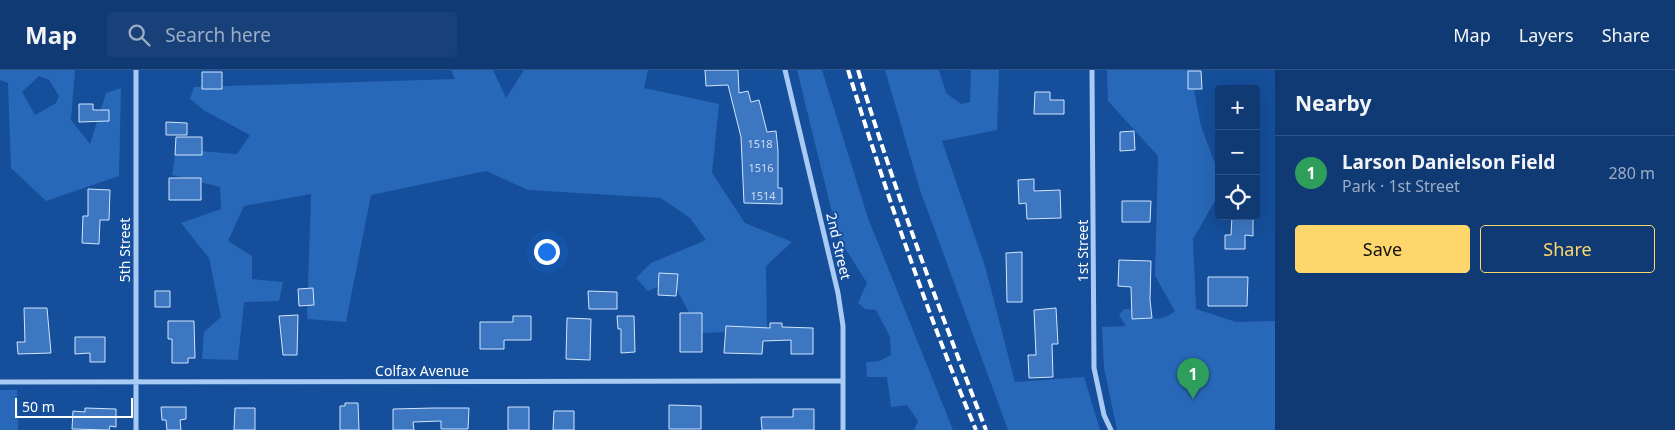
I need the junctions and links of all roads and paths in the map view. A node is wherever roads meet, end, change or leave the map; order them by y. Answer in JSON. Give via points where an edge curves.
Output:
{"nodes":[{"id":1,"x":136,"y":70,"type":"edge"},
{"id":2,"x":785,"y":70,"type":"edge"},
{"id":3,"x":1092,"y":70,"type":"edge"},
{"id":4,"x":135,"y":381,"type":"junction"},
{"id":5,"x":844,"y":381,"type":"junction"},
{"id":6,"x":0,"y":382,"type":"edge"},
{"id":7,"x":136,"y":430,"type":"edge"},
{"id":8,"x":843,"y":430,"type":"edge"},
{"id":9,"x":1111,"y":430,"type":"edge"}],
"edges":[{"from":1,"to":4,"type":"street","name":"5th Street"},
{"from":2,"to":5,"type":"street","name":"2nd Street","via":[[838,293]]},
{"from":3,"to":9,"type":"street","name":"1st Street","via":[[1094,368],[1104,415]]},
{"from":4,"to":5,"type":"street","name":"Colfax Avenue"},
{"from":4,"to":6,"type":"street","name":"Colfax Avenue"},
{"from":4,"to":7,"type":"street","name":"5th Street"},
{"from":5,"to":8,"type":"street","name":"2nd Street"}]}
